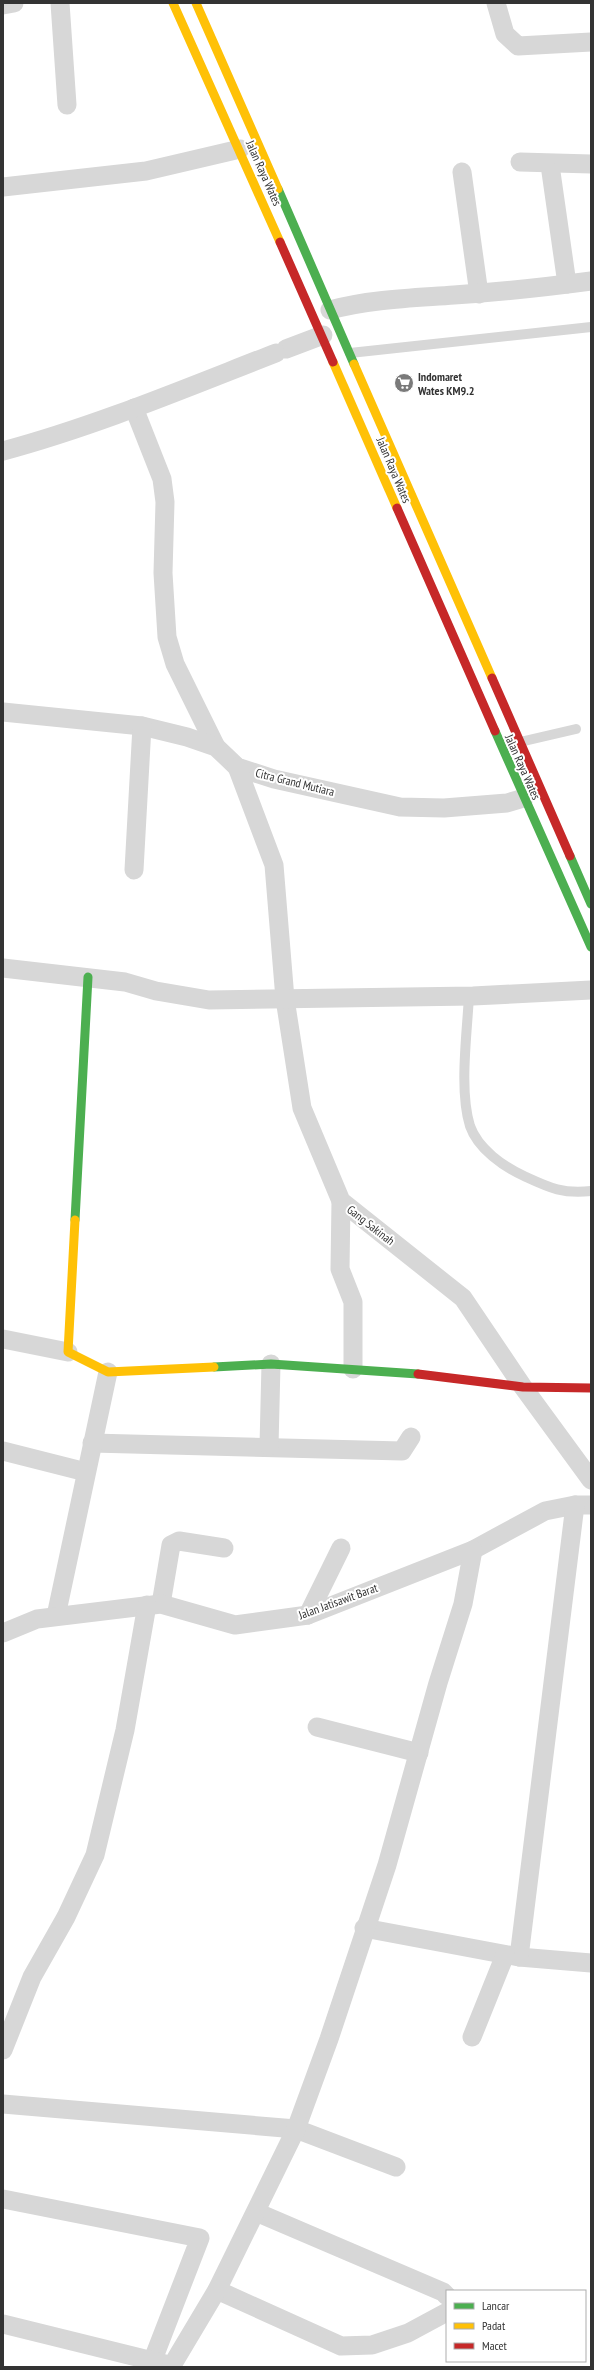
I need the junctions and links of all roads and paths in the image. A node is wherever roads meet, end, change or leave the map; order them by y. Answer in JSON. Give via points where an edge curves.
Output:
{"nodes":[{"id":1,"x":14,"y":3,"type":"edge"},
{"id":2,"x":60,"y":3,"type":"edge"},
{"id":3,"x":174,"y":3,"type":"edge"},
{"id":4,"x":197,"y":3,"type":"edge"},
{"id":5,"x":496,"y":3,"type":"edge"},
{"id":6,"x":3,"y":5,"type":"edge"},
{"id":7,"x":591,"y":42,"type":"edge"},
{"id":8,"x":67,"y":105,"type":"dead end"},
{"id":9,"x":240,"y":149,"type":"junction"},
{"id":10,"x":520,"y":162,"type":"dead end"},
{"id":11,"x":591,"y":164,"type":"edge"},
{"id":12,"x":462,"y":172,"type":"dead end"},
{"id":13,"x":551,"y":172,"type":"dead end"},
{"id":14,"x":3,"y":187,"type":"edge"},
{"id":15,"x":591,"y":281,"type":"edge"},
{"id":16,"x":567,"y":284,"type":"junction"},
{"id":17,"x":479,"y":294,"type":"junction"},
{"id":18,"x":330,"y":310,"type":"junction"},
{"id":19,"x":591,"y":327,"type":"edge"},
{"id":20,"x":323,"y":335,"type":"junction"},
{"id":21,"x":350,"y":353,"type":"junction"},
{"id":22,"x":134,"y":408,"type":"junction"},
{"id":23,"x":3,"y":451,"type":"edge"},
{"id":24,"x":3,"y":712,"type":"edge"},
{"id":25,"x":142,"y":726,"type":"junction"},
{"id":26,"x":576,"y":729,"type":"dead end"},
{"id":27,"x":520,"y":742,"type":"junction"},
{"id":28,"x":216,"y":747,"type":"junction"},
{"id":29,"x":237,"y":767,"type":"junction"},
{"id":30,"x":524,"y":798,"type":"junction"},
{"id":31,"x":134,"y":870,"type":"dead end"},
{"id":32,"x":591,"y":904,"type":"edge"},
{"id":33,"x":591,"y":947,"type":"edge"},
{"id":34,"x":3,"y":968,"type":"edge"},
{"id":35,"x":88,"y":978,"type":"junction"},
{"id":36,"x":591,"y":990,"type":"edge"},
{"id":37,"x":469,"y":996,"type":"junction"},
{"id":38,"x":285,"y":999,"type":"junction"},
{"id":39,"x":591,"y":1191,"type":"edge"},
{"id":40,"x":341,"y":1201,"type":"junction"},
{"id":41,"x":3,"y":1339,"type":"edge"},
{"id":42,"x":68,"y":1352,"type":"junction"},
{"id":43,"x":271,"y":1364,"type":"junction"},
{"id":44,"x":353,"y":1370,"type":"junction"},
{"id":45,"x":108,"y":1372,"type":"junction"},
{"id":46,"x":523,"y":1387,"type":"junction"},
{"id":47,"x":591,"y":1388,"type":"edge"},
{"id":48,"x":411,"y":1437,"type":"dead end"},
{"id":49,"x":92,"y":1443,"type":"junction"},
{"id":50,"x":269,"y":1446,"type":"junction"},
{"id":51,"x":3,"y":1451,"type":"edge"},
{"id":52,"x":86,"y":1472,"type":"junction"},
{"id":53,"x":591,"y":1480,"type":"edge"},
{"id":54,"x":583,"y":1505,"type":"edge"},
{"id":55,"x":224,"y":1548,"type":"dead end"},
{"id":56,"x":341,"y":1548,"type":"dead end"},
{"id":57,"x":473,"y":1550,"type":"junction"},
{"id":58,"x":154,"y":1605,"type":"junction"},
{"id":59,"x":308,"y":1615,"type":"junction"},
{"id":60,"x":56,"y":1616,"type":"junction"},
{"id":61,"x":3,"y":1633,"type":"edge"},
{"id":62,"x":317,"y":1727,"type":"dead end"},
{"id":63,"x":419,"y":1753,"type":"junction"},
{"id":64,"x":364,"y":1928,"type":"junction"},
{"id":65,"x":512,"y":1956,"type":"junction"},
{"id":66,"x":591,"y":1963,"type":"edge"},
{"id":67,"x":472,"y":2037,"type":"dead end"},
{"id":68,"x":3,"y":2050,"type":"edge"},
{"id":69,"x":3,"y":2104,"type":"edge"},
{"id":70,"x":296,"y":2129,"type":"junction"},
{"id":71,"x":396,"y":2167,"type":"dead end"},
{"id":72,"x":3,"y":2199,"type":"edge"},
{"id":73,"x":256,"y":2212,"type":"junction"},
{"id":74,"x":217,"y":2290,"type":"junction"},
{"id":75,"x":446,"y":2295,"type":"edge"},
{"id":76,"x":446,"y":2313,"type":"edge"},
{"id":77,"x":3,"y":2324,"type":"edge"},
{"id":78,"x":152,"y":2362,"type":"junction"},
{"id":79,"x":173,"y":2366,"type":"edge"}],
"edges":[{"from":1,"to":6,"type":"street"},
{"from":2,"to":8,"type":"street"},
{"from":3,"to":9,"type":"main road","name":"Jalan Raya Wates"},
{"from":4,"to":18,"type":"main road","name":"Jalan Raya Wates"},
{"from":5,"to":7,"type":"street","via":[[505,34],[518,46]]},
{"from":9,"to":14,"type":"street","via":[[146,170]]},
{"from":9,"to":20,"type":"main road","name":"Jalan Raya Wates"},
{"from":10,"to":11,"type":"street"},
{"from":12,"to":17,"type":"street"},
{"from":13,"to":16,"type":"street"},
{"from":15,"to":16,"type":"street"},
{"from":16,"to":17,"type":"street"},
{"from":17,"to":18,"type":"street","via":[[408,299],[344,306]]},
{"from":18,"to":21,"type":"main road","name":"Jalan Raya Wates"},
{"from":19,"to":21,"type":"lane"},
{"from":20,"to":22,"type":"street"},
{"from":20,"to":30,"type":"main road","name":"Jalan Raya Wates"},
{"from":21,"to":27,"type":"main road","name":"Jalan Raya Wates"},
{"from":22,"to":23,"type":"street","via":[[47,440]]},
{"from":22,"to":28,"type":"street","via":[[162,479],[165,502],[163,573],[167,637],[176,664]]},
{"from":24,"to":25,"type":"street","name":"Citra Grand Mutiara"},
{"from":25,"to":28,"type":"street","name":"Citra Grand Mutiara"},
{"from":25,"to":31,"type":"street"},
{"from":26,"to":27,"type":"lane"},
{"from":27,"to":32,"type":"main road","name":"Jalan Raya Wates"},
{"from":28,"to":29,"type":"street","name":"Citra Grand Mutiara"},
{"from":29,"to":30,"type":"street","name":"Citra Grand Mutiara","via":[[274,780],[400,807],[444,808],[507,803]]},
{"from":29,"to":38,"type":"street","name":"Gang Sakinah","via":[[274,865]]},
{"from":30,"to":33,"type":"main road","name":"Jalan Raya Wates"},
{"from":34,"to":35,"type":"street"},
{"from":35,"to":38,"type":"street","via":[[125,982],[156,991],[209,1000]]},
{"from":35,"to":42,"type":"main road"},
{"from":36,"to":37,"type":"street"},
{"from":37,"to":38,"type":"street"},
{"from":37,"to":39,"type":"lane","via":[[465,1099],[470,1127],[479,1142],[505,1166],[538,1183],[570,1193]]},
{"from":38,"to":40,"type":"street","name":"Gang Sakinah","via":[[302,1108]]},
{"from":40,"to":44,"type":"street","via":[[340,1270],[353,1302]]},
{"from":40,"to":46,"type":"street","name":"Gang Sakinah","via":[[463,1298]]},
{"from":41,"to":42,"type":"street"},
{"from":42,"to":45,"type":"main road"},
{"from":43,"to":44,"type":"main road"},
{"from":43,"to":45,"type":"main road"},
{"from":43,"to":50,"type":"street"},
{"from":44,"to":46,"type":"main road","via":[[418,1374]]},
{"from":45,"to":49,"type":"street"},
{"from":46,"to":47,"type":"main road"},
{"from":46,"to":53,"type":"street","name":"Gang Sakinah"},
{"from":48,"to":50,"type":"street","via":[[402,1451]]},
{"from":49,"to":50,"type":"street"},
{"from":49,"to":52,"type":"street"},
{"from":51,"to":52,"type":"street"},
{"from":52,"to":60,"type":"street"},
{"from":54,"to":57,"type":"street","name":"Jalan Jatisawit Barat","via":[[545,1511]]},
{"from":54,"to":65,"type":"street"},
{"from":55,"to":58,"type":"street","via":[[179,1541],[171,1545]]},
{"from":56,"to":59,"type":"street"},
{"from":57,"to":59,"type":"street","name":"Jalan Jatisawit Barat"},
{"from":57,"to":63,"type":"street","via":[[463,1604]]},
{"from":58,"to":59,"type":"street","name":"Jalan Jatisawit Barat","via":[[235,1625]]},
{"from":58,"to":60,"type":"street","name":"Jalan Jatisawit Barat"},
{"from":58,"to":68,"type":"street","via":[[95,1855],[66,1917],[32,1977]]},
{"from":60,"to":61,"type":"street","name":"Jalan Jatisawit Barat","via":[[37,1619]]},
{"from":62,"to":63,"type":"street"},
{"from":63,"to":64,"type":"street","via":[[387,1865]]},
{"from":64,"to":65,"type":"street"},
{"from":64,"to":70,"type":"street","via":[[329,2039]]},
{"from":65,"to":66,"type":"street"},
{"from":65,"to":67,"type":"street"},
{"from":69,"to":70,"type":"street"},
{"from":70,"to":71,"type":"street"},
{"from":70,"to":73,"type":"street"},
{"from":72,"to":78,"type":"street","via":[[200,2238]]},
{"from":73,"to":74,"type":"street"},
{"from":73,"to":75,"type":"street"},
{"from":74,"to":76,"type":"street","via":[[341,2346],[372,2345],[408,2334]]},
{"from":74,"to":79,"type":"street"},
{"from":77,"to":78,"type":"street"},
{"from":78,"to":79,"type":"street"}]}
